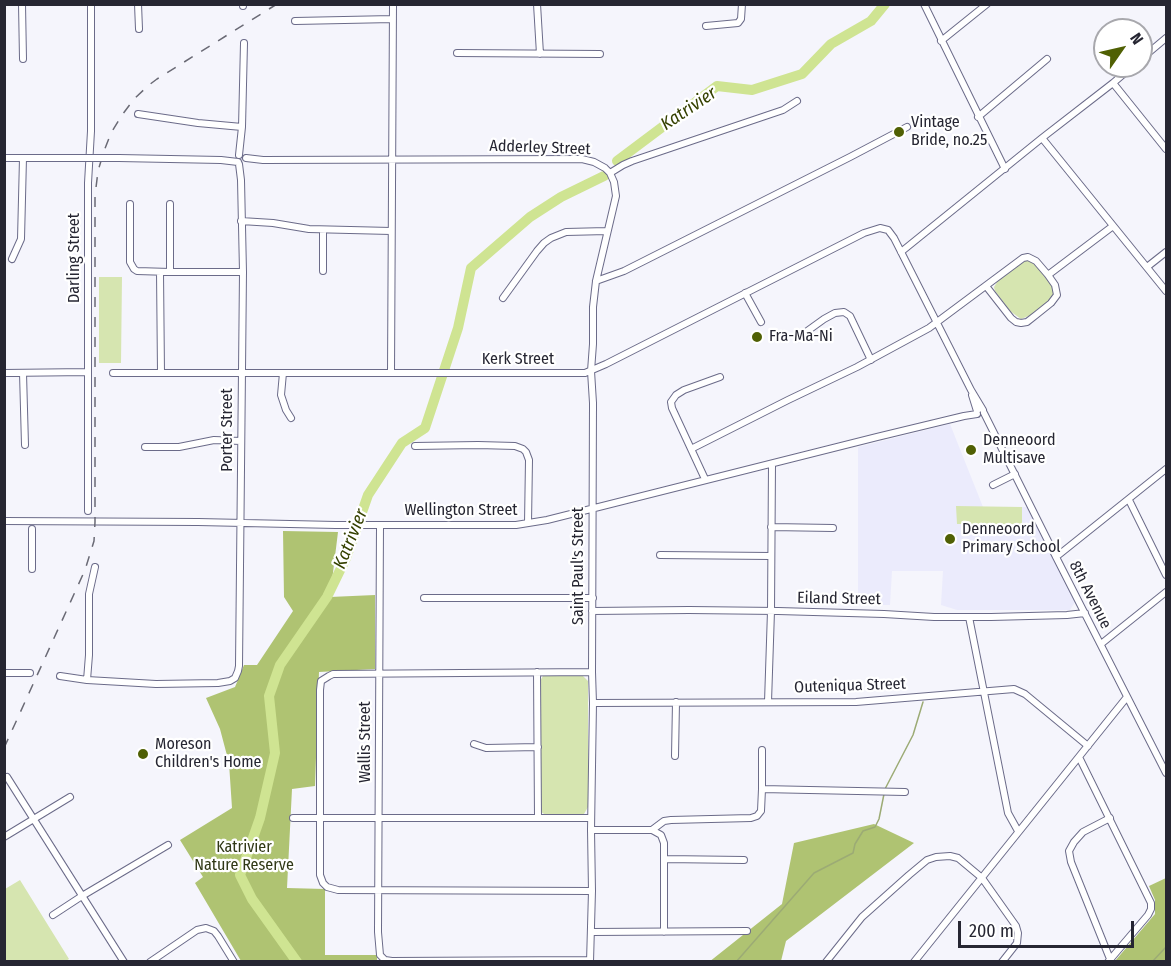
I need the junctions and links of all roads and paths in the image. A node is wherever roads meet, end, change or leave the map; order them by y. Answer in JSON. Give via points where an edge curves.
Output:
{"nodes":[{"id":1,"x":22,"y":4,"type":"edge"},
{"id":2,"x":91,"y":4,"type":"edge"},
{"id":3,"x":138,"y":4,"type":"edge"},
{"id":4,"x":393,"y":4,"type":"edge"},
{"id":5,"x":537,"y":4,"type":"edge"},
{"id":6,"x":742,"y":4,"type":"edge"},
{"id":7,"x":924,"y":4,"type":"edge"},
{"id":8,"x":987,"y":4,"type":"edge"},
{"id":9,"x":393,"y":19,"type":"junction"},
{"id":10,"x":295,"y":21,"type":"dead end"},
{"id":11,"x":706,"y":26,"type":"dead end"},
{"id":12,"x":139,"y":29,"type":"dead end"},
{"id":13,"x":1167,"y":38,"type":"edge"},
{"id":14,"x":941,"y":41,"type":"junction"},
{"id":15,"x":244,"y":43,"type":"dead end"},
{"id":16,"x":1153,"y":49,"type":"edge"},
{"id":17,"x":457,"y":53,"type":"dead end"},
{"id":18,"x":540,"y":54,"type":"junction"},
{"id":19,"x":600,"y":54,"type":"dead end"},
{"id":20,"x":1047,"y":58,"type":"dead end"},
{"id":21,"x":23,"y":59,"type":"dead end"},
{"id":22,"x":1119,"y":78,"type":"edge"},
{"id":23,"x":1113,"y":83,"type":"junction"},
{"id":24,"x":797,"y":101,"type":"dead end"},
{"id":25,"x":138,"y":114,"type":"dead end"},
{"id":26,"x":978,"y":117,"type":"junction"},
{"id":27,"x":242,"y":127,"type":"junction"},
{"id":28,"x":907,"y":127,"type":"dead end"},
{"id":29,"x":1042,"y":138,"type":"junction"},
{"id":30,"x":1167,"y":149,"type":"edge"},
{"id":31,"x":4,"y":158,"type":"edge"},
{"id":32,"x":23,"y":158,"type":"junction"},
{"id":33,"x":242,"y":159,"type":"junction"},
{"id":34,"x":392,"y":160,"type":"junction"},
{"id":35,"x":1005,"y":169,"type":"junction"},
{"id":36,"x":610,"y":173,"type":"junction"},
{"id":37,"x":129,"y":204,"type":"dead end"},
{"id":38,"x":170,"y":204,"type":"dead end"},
{"id":39,"x":241,"y":221,"type":"junction"},
{"id":40,"x":1113,"y":226,"type":"junction"},
{"id":41,"x":323,"y":230,"type":"junction"},
{"id":42,"x":888,"y":230,"type":"joint"},
{"id":43,"x":391,"y":231,"type":"junction"},
{"id":44,"x":607,"y":231,"type":"junction"},
{"id":45,"x":901,"y":252,"type":"junction"},
{"id":46,"x":1167,"y":252,"type":"edge"},
{"id":47,"x":12,"y":259,"type":"dead end"},
{"id":48,"x":1147,"y":267,"type":"junction"},
{"id":49,"x":323,"y":271,"type":"dead end"},
{"id":50,"x":160,"y":272,"type":"junction"},
{"id":51,"x":170,"y":272,"type":"junction"},
{"id":52,"x":243,"y":272,"type":"junction"},
{"id":53,"x":1048,"y":275,"type":"junction"},
{"id":54,"x":596,"y":281,"type":"junction"},
{"id":55,"x":986,"y":286,"type":"junction"},
{"id":56,"x":1167,"y":291,"type":"edge"},
{"id":57,"x":745,"y":293,"type":"junction"},
{"id":58,"x":503,"y":298,"type":"dead end"},
{"id":59,"x":760,"y":322,"type":"dead end"},
{"id":60,"x":937,"y":323,"type":"junction"},
{"id":61,"x":799,"y":337,"type":"dead end"},
{"id":62,"x":871,"y":360,"type":"junction"},
{"id":63,"x":591,"y":371,"type":"junction"},
{"id":64,"x":88,"y":372,"type":"junction"},
{"id":65,"x":391,"y":372,"type":"junction"},
{"id":66,"x":4,"y":373,"type":"edge"},
{"id":67,"x":23,"y":373,"type":"junction"},
{"id":68,"x":113,"y":373,"type":"dead end"},
{"id":69,"x":161,"y":373,"type":"junction"},
{"id":70,"x":242,"y":373,"type":"junction"},
{"id":71,"x":283,"y":373,"type":"junction"},
{"id":72,"x":720,"y":377,"type":"dead end"},
{"id":73,"x":980,"y":413,"type":"junction"},
{"id":74,"x":291,"y":418,"type":"dead end"},
{"id":75,"x":240,"y":441,"type":"junction"},
{"id":76,"x":25,"y":445,"type":"dead end"},
{"id":77,"x":415,"y":446,"type":"dead end"},
{"id":78,"x":145,"y":447,"type":"dead end"},
{"id":79,"x":691,"y":449,"type":"junction"},
{"id":80,"x":772,"y":464,"type":"junction"},
{"id":81,"x":1167,"y":469,"type":"edge"},
{"id":82,"x":1015,"y":474,"type":"junction"},
{"id":83,"x":705,"y":479,"type":"junction"},
{"id":84,"x":993,"y":485,"type":"dead end"},
{"id":85,"x":1129,"y":500,"type":"junction"},
{"id":86,"x":592,"y":508,"type":"junction"},
{"id":87,"x":88,"y":511,"type":"dead end"},
{"id":88,"x":4,"y":521,"type":"edge"},
{"id":89,"x":241,"y":522,"type":"junction"},
{"id":90,"x":528,"y":523,"type":"junction"},
{"id":91,"x":380,"y":525,"type":"junction"},
{"id":92,"x":771,"y":527,"type":"junction"},
{"id":93,"x":833,"y":528,"type":"dead end"},
{"id":94,"x":32,"y":529,"type":"dead end"},
{"id":95,"x":660,"y":555,"type":"dead end"},
{"id":96,"x":771,"y":556,"type":"junction"},
{"id":97,"x":1056,"y":557,"type":"junction"},
{"id":98,"x":95,"y":567,"type":"dead end"},
{"id":99,"x":32,"y":569,"type":"dead end"},
{"id":100,"x":1167,"y":575,"type":"edge"},
{"id":101,"x":1167,"y":592,"type":"edge"},
{"id":102,"x":424,"y":598,"type":"dead end"},
{"id":103,"x":593,"y":598,"type":"junction"},
{"id":104,"x":592,"y":611,"type":"junction"},
{"id":105,"x":771,"y":611,"type":"junction"},
{"id":106,"x":1085,"y":614,"type":"junction"},
{"id":107,"x":969,"y":617,"type":"junction"},
{"id":108,"x":1101,"y":644,"type":"junction"},
{"id":109,"x":537,"y":672,"type":"junction"},
{"id":110,"x":592,"y":672,"type":"junction"},
{"id":111,"x":4,"y":673,"type":"edge"},
{"id":112,"x":30,"y":673,"type":"dead end"},
{"id":113,"x":380,"y":673,"type":"junction"},
{"id":114,"x":60,"y":676,"type":"dead end"},
{"id":115,"x":87,"y":680,"type":"junction"},
{"id":116,"x":984,"y":692,"type":"junction"},
{"id":117,"x":1127,"y":697,"type":"junction"},
{"id":118,"x":676,"y":702,"type":"junction"},
{"id":119,"x":768,"y":702,"type":"junction"},
{"id":120,"x":593,"y":703,"type":"junction"},
{"id":121,"x":474,"y":744,"type":"dead end"},
{"id":122,"x":1088,"y":746,"type":"junction"},
{"id":123,"x":537,"y":747,"type":"junction"},
{"id":124,"x":762,"y":750,"type":"dead end"},
{"id":125,"x":675,"y":756,"type":"dead end"},
{"id":126,"x":1079,"y":757,"type":"junction"},
{"id":127,"x":1167,"y":773,"type":"edge"},
{"id":128,"x":7,"y":777,"type":"dead end"},
{"id":129,"x":762,"y":789,"type":"junction"},
{"id":130,"x":905,"y":792,"type":"dead end"},
{"id":131,"x":70,"y":797,"type":"dead end"},
{"id":132,"x":293,"y":818,"type":"dead end"},
{"id":133,"x":320,"y":818,"type":"junction"},
{"id":134,"x":380,"y":818,"type":"junction"},
{"id":135,"x":538,"y":818,"type":"junction"},
{"id":136,"x":591,"y":818,"type":"junction"},
{"id":137,"x":1110,"y":818,"type":"junction"},
{"id":138,"x":34,"y":819,"type":"junction"},
{"id":139,"x":591,"y":830,"type":"junction"},
{"id":140,"x":652,"y":830,"type":"junction"},
{"id":141,"x":1018,"y":831,"type":"junction"},
{"id":142,"x":4,"y":837,"type":"edge"},
{"id":143,"x":168,"y":845,"type":"dead end"},
{"id":144,"x":664,"y":859,"type":"junction"},
{"id":145,"x":744,"y":860,"type":"dead end"},
{"id":146,"x":982,"y":878,"type":"junction"},
{"id":147,"x":379,"y":891,"type":"junction"},
{"id":148,"x":592,"y":891,"type":"junction"},
{"id":149,"x":82,"y":896,"type":"junction"},
{"id":150,"x":53,"y":915,"type":"dead end"},
{"id":151,"x":747,"y":931,"type":"dead end"},
{"id":152,"x":664,"y":932,"type":"junction"},
{"id":153,"x":592,"y":933,"type":"junction"},
{"id":154,"x":1109,"y":960,"type":"edge"},
{"id":155,"x":590,"y":961,"type":"edge"},
{"id":156,"x":124,"y":962,"type":"edge"},
{"id":157,"x":150,"y":962,"type":"edge"},
{"id":158,"x":234,"y":962,"type":"edge"},
{"id":159,"x":826,"y":962,"type":"edge"},
{"id":160,"x":914,"y":962,"type":"edge"},
{"id":161,"x":1002,"y":962,"type":"edge"}],
"edges":[{"from":1,"to":21,"type":"street"},
{"from":2,"to":64,"type":"street","name":"Darling Street"},
{"from":3,"to":12,"type":"street"},
{"from":4,"to":9,"type":"street"},
{"from":5,"to":18,"type":"street"},
{"from":6,"to":11,"type":"street","via":[[740,22]]},
{"from":7,"to":14,"type":"street"},
{"from":8,"to":14,"type":"street"},
{"from":9,"to":10,"type":"street"},
{"from":9,"to":34,"type":"street"},
{"from":13,"to":16,"type":"street"},
{"from":14,"to":26,"type":"street"},
{"from":15,"to":27,"type":"street","name":"Porter Street"},
{"from":17,"to":18,"type":"street"},
{"from":18,"to":19,"type":"street"},
{"from":20,"to":26,"type":"street"},
{"from":22,"to":23,"type":"street"},
{"from":23,"to":29,"type":"street"},
{"from":23,"to":30,"type":"street"},
{"from":24,"to":36,"type":"street","name":"Adderley Street","via":[[783,110],[632,161]]},
{"from":25,"to":27,"type":"street"},
{"from":26,"to":35,"type":"street"},
{"from":27,"to":33,"type":"street","name":"Porter Street"},
{"from":28,"to":54,"type":"street"},
{"from":29,"to":35,"type":"street"},
{"from":29,"to":40,"type":"street"},
{"from":31,"to":32,"type":"street","name":"Adderley Street"},
{"from":32,"to":33,"type":"street","name":"Adderley Street","bridge":true},
{"from":32,"to":47,"type":"street","via":[[21,238]]},
{"from":33,"to":34,"type":"street","name":"Adderley Street"},
{"from":33,"to":39,"type":"street","name":"Porter Street"},
{"from":34,"to":36,"type":"street","name":"Adderley Street","via":[[582,159]]},
{"from":34,"to":43,"type":"street"},
{"from":35,"to":45,"type":"street"},
{"from":36,"to":44,"type":"street","name":"Saint Paul's Street","via":[[616,196]]},
{"from":37,"to":50,"type":"street","via":[[132,267],[137,271]]},
{"from":38,"to":51,"type":"street"},
{"from":39,"to":41,"type":"street"},
{"from":39,"to":52,"type":"street","name":"Porter Street"},
{"from":40,"to":48,"type":"street"},
{"from":40,"to":53,"type":"street"},
{"from":41,"to":43,"type":"street"},
{"from":41,"to":49,"type":"street"},
{"from":42,"to":45,"type":"street","name":"8th Avenue"},
{"from":42,"to":57,"type":"street","name":"Kerk Street","via":[[864,233]]},
{"from":43,"to":65,"type":"street"},
{"from":44,"to":54,"type":"street","name":"Saint Paul's Street"},
{"from":44,"to":58,"type":"street","via":[[566,232],[551,238]]},
{"from":45,"to":60,"type":"street","name":"8th Avenue"},
{"from":46,"to":48,"type":"street"},
{"from":48,"to":56,"type":"street"},
{"from":50,"to":51,"type":"street"},
{"from":50,"to":69,"type":"street"},
{"from":51,"to":52,"type":"street"},
{"from":52,"to":70,"type":"street","name":"Porter Street"},
{"from":53,"to":55,"type":"street","via":[[1036,261],[1025,257]]},
{"from":53,"to":55,"type":"street","via":[[1056,288],[1056,297],[1024,323],[1011,318]]},
{"from":54,"to":63,"type":"street","name":"Saint Paul's Street"},
{"from":55,"to":60,"type":"street"},
{"from":57,"to":59,"type":"street"},
{"from":57,"to":63,"type":"street","name":"Kerk Street"},
{"from":60,"to":62,"type":"street"},
{"from":60,"to":73,"type":"street","name":"8th Avenue"},
{"from":61,"to":62,"type":"street","via":[[824,319],[844,312],[850,316]]},
{"from":62,"to":79,"type":"street"},
{"from":63,"to":65,"type":"street","name":"Kerk Street"},
{"from":63,"to":86,"type":"street","name":"Saint Paul's Street"},
{"from":64,"to":67,"type":"street"},
{"from":64,"to":87,"type":"street","name":"Darling Street"},
{"from":65,"to":71,"type":"street","name":"Kerk Street"},
{"from":66,"to":67,"type":"street"},
{"from":67,"to":76,"type":"street"},
{"from":68,"to":69,"type":"street","name":"Kerk Street"},
{"from":69,"to":70,"type":"street","name":"Kerk Street"},
{"from":70,"to":71,"type":"street","name":"Kerk Street"},
{"from":70,"to":75,"type":"street","name":"Porter Street"},
{"from":71,"to":74,"type":"street","via":[[281,395]]},
{"from":72,"to":79,"type":"street","via":[[684,390],[671,402]]},
{"from":73,"to":80,"type":"street","name":"Wellington Street"},
{"from":73,"to":82,"type":"street","name":"8th Avenue"},
{"from":75,"to":78,"type":"street"},
{"from":75,"to":89,"type":"street","name":"Porter Street"},
{"from":77,"to":90,"type":"street","via":[[523,449],[529,460]]},
{"from":79,"to":83,"type":"street"},
{"from":80,"to":83,"type":"street","name":"Wellington Street"},
{"from":80,"to":92,"type":"street"},
{"from":81,"to":85,"type":"street"},
{"from":82,"to":84,"type":"street"},
{"from":82,"to":97,"type":"street","name":"8th Avenue"},
{"from":83,"to":86,"type":"street","name":"Wellington Street"},
{"from":85,"to":97,"type":"street"},
{"from":85,"to":100,"type":"street"},
{"from":86,"to":90,"type":"street","name":"Wellington Street"},
{"from":86,"to":103,"type":"street","name":"Saint Paul's Street"},
{"from":88,"to":89,"type":"street","name":"Wellington Street"},
{"from":89,"to":91,"type":"street","name":"Wellington Street"},
{"from":89,"to":115,"type":"street","name":"Porter Street","via":[[239,666],[233,679],[218,684]]},
{"from":90,"to":91,"type":"street","name":"Wellington Street"},
{"from":91,"to":113,"type":"street","name":"Wallis Street"},
{"from":92,"to":93,"type":"street"},
{"from":92,"to":96,"type":"street"},
{"from":94,"to":99,"type":"street"},
{"from":95,"to":96,"type":"street"},
{"from":96,"to":105,"type":"street"},
{"from":97,"to":106,"type":"street","name":"8th Avenue"},
{"from":98,"to":115,"type":"street","via":[[88,594]]},
{"from":101,"to":108,"type":"street"},
{"from":102,"to":103,"type":"street"},
{"from":103,"to":104,"type":"street","name":"Saint Paul's Street"},
{"from":104,"to":105,"type":"street","name":"Eiland Street"},
{"from":104,"to":110,"type":"street","name":"Saint Paul's Street"},
{"from":105,"to":107,"type":"street","name":"Eiland Street"},
{"from":105,"to":119,"type":"street"},
{"from":106,"to":107,"type":"street","name":"Eiland Street"},
{"from":106,"to":108,"type":"street","name":"8th Avenue"},
{"from":107,"to":116,"type":"street"},
{"from":108,"to":117,"type":"street","name":"8th Avenue"},
{"from":109,"to":110,"type":"street"},
{"from":109,"to":113,"type":"street"},
{"from":109,"to":123,"type":"street"},
{"from":110,"to":120,"type":"street","name":"Saint Paul's Street"},
{"from":111,"to":112,"type":"street"},
{"from":113,"to":133,"type":"street","via":[[333,674],[320,685]]},
{"from":113,"to":134,"type":"street","name":"Wallis Street"},
{"from":114,"to":115,"type":"street"},
{"from":116,"to":119,"type":"street","name":"Outeniqua Street","via":[[856,702]]},
{"from":116,"to":122,"type":"street","name":"Outeniqua Street","via":[[1010,689],[1025,694]]},
{"from":116,"to":141,"type":"street","via":[[1008,813]]},
{"from":117,"to":122,"type":"street"},
{"from":117,"to":127,"type":"street","name":"8th Avenue"},
{"from":118,"to":119,"type":"street","name":"Outeniqua Street"},
{"from":118,"to":120,"type":"street","name":"Outeniqua Street"},
{"from":118,"to":125,"type":"street"},
{"from":120,"to":136,"type":"street","name":"Saint Paul's Street"},
{"from":121,"to":123,"type":"street","via":[[486,748]]},
{"from":122,"to":126,"type":"street"},
{"from":123,"to":135,"type":"street"},
{"from":124,"to":129,"type":"street"},
{"from":126,"to":137,"type":"street"},
{"from":126,"to":141,"type":"street"},
{"from":128,"to":138,"type":"street"},
{"from":129,"to":130,"type":"street"},
{"from":129,"to":140,"type":"street","via":[[757,816],[671,820]]},
{"from":131,"to":138,"type":"street"},
{"from":132,"to":133,"type":"street"},
{"from":133,"to":134,"type":"street"},
{"from":133,"to":147,"type":"street","via":[[323,883],[338,890]]},
{"from":134,"to":135,"type":"street"},
{"from":134,"to":147,"type":"street","name":"Wallis Street"},
{"from":135,"to":136,"type":"street"},
{"from":136,"to":139,"type":"street","name":"Saint Paul's Street"},
{"from":137,"to":154,"type":"street","via":[[1151,905],[1148,915]]},
{"from":137,"to":154,"type":"street","via":[[1083,832],[1070,851]]},
{"from":138,"to":142,"type":"street"},
{"from":138,"to":149,"type":"street"},
{"from":139,"to":140,"type":"street"},
{"from":139,"to":148,"type":"street","name":"Saint Paul's Street"},
{"from":140,"to":144,"type":"street","via":[[662,838]]},
{"from":141,"to":146,"type":"street"},
{"from":143,"to":149,"type":"street"},
{"from":144,"to":145,"type":"street"},
{"from":144,"to":152,"type":"street"},
{"from":146,"to":159,"type":"street","via":[[956,857],[927,860],[868,911]]},
{"from":146,"to":160,"type":"street"},
{"from":146,"to":161,"type":"street","via":[[1017,929],[1017,943]]},
{"from":147,"to":148,"type":"street"},
{"from":147,"to":155,"type":"street","name":"Wallis Street","via":[[382,959]]},
{"from":148,"to":153,"type":"street","name":"Saint Paul's Street"},
{"from":149,"to":150,"type":"street"},
{"from":149,"to":156,"type":"street"},
{"from":151,"to":152,"type":"street"},
{"from":152,"to":153,"type":"street"},
{"from":153,"to":155,"type":"street","name":"Saint Paul's Street"},
{"from":157,"to":158,"type":"street","via":[[197,930],[209,928]]}]}
